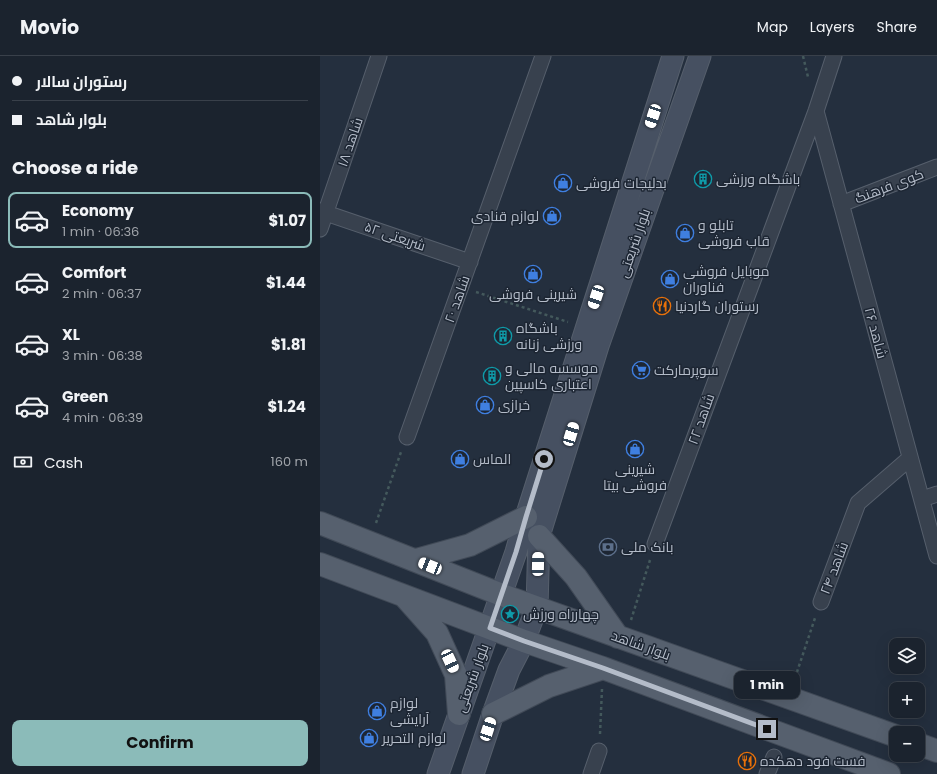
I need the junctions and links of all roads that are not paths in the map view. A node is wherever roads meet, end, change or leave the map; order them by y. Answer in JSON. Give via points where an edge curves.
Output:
{"nodes":[{"id":1,"x":379,"y":56,"type":"edge"},
{"id":2,"x":543,"y":56,"type":"edge"},
{"id":3,"x":673,"y":56,"type":"edge"},
{"id":4,"x":700,"y":56,"type":"edge"},
{"id":5,"x":834,"y":56,"type":"edge"},
{"id":6,"x":816,"y":111,"type":"junction"},
{"id":7,"x":937,"y":167,"type":"edge"},
{"id":8,"x":841,"y":204,"type":"junction"},
{"id":9,"x":323,"y":212,"type":"edge"},
{"id":10,"x":320,"y":229,"type":"edge"},
{"id":11,"x":470,"y":262,"type":"junction"},
{"id":12,"x":407,"y":437,"type":"road end"},
{"id":13,"x":910,"y":458,"type":"junction"},
{"id":14,"x":937,"y":494,"type":"edge"},
{"id":15,"x":922,"y":499,"type":"junction"},
{"id":16,"x":526,"y":517,"type":"junction"},
{"id":17,"x":320,"y":523,"type":"edge"},
{"id":18,"x":538,"y":536,"type":"junction"},
{"id":19,"x":655,"y":544,"type":"road end"},
{"id":20,"x":937,"y":556,"type":"edge"},
{"id":21,"x":416,"y":560,"type":"junction"},
{"id":22,"x":320,"y":564,"type":"edge"},
{"id":23,"x":502,"y":594,"type":"junction"},
{"id":24,"x":403,"y":595,"type":"junction"},
{"id":25,"x":821,"y":602,"type":"road end"},
{"id":26,"x":537,"y":607,"type":"junction"},
{"id":27,"x":490,"y":628,"type":"junction"},
{"id":28,"x":621,"y":638,"type":"junction"},
{"id":29,"x":524,"y":641,"type":"junction"},
{"id":30,"x":603,"y":668,"type":"junction"},
{"id":31,"x":459,"y":714,"type":"junction"},
{"id":32,"x":493,"y":714,"type":"junction"},
{"id":33,"x":889,"y":733,"type":"edge"},
{"id":34,"x":925,"y":747,"type":"edge"},
{"id":35,"x":599,"y":751,"type":"road end"},
{"id":36,"x":937,"y":751,"type":"edge"},
{"id":37,"x":774,"y":757,"type":"dead end"},
{"id":38,"x":438,"y":774,"type":"edge"},
{"id":39,"x":473,"y":774,"type":"edge"},
{"id":40,"x":591,"y":774,"type":"edge"},
{"id":41,"x":768,"y":774,"type":"edge"},
{"id":42,"x":889,"y":774,"type":"edge"}],
"edges":[{"from":1,"to":9,"type":"street","name":"شاهد ۱۸"},
{"from":2,"to":11,"type":"street","name":"شاهد ۲۰"},
{"from":3,"to":16,"type":"main road","name":"بلوار شریعتی"},
{"from":4,"to":18,"type":"main road","name":"بلوار شریعتی","via":[[598,346]]},
{"from":5,"to":6,"type":"street","name":"شاهد ۲۲"},
{"from":6,"to":8,"type":"street","name":"شاهد ۲۶"},
{"from":6,"to":19,"type":"street","name":"شاهد ۲۲"},
{"from":7,"to":8,"type":"street","name":"کوی فرهنگ"},
{"from":8,"to":13,"type":"street","name":"شاهد ۲۶"},
{"from":9,"to":10,"type":"street","name":"شاهد ۱۸"},
{"from":9,"to":11,"type":"street","name":"شریعتی ۵۲"},
{"from":11,"to":12,"type":"street","name":"شاهد ۲۰"},
{"from":13,"to":15,"type":"street","name":"شاهد ۲۶"},
{"from":13,"to":25,"type":"street","name":"شاهد ۲۴","via":[[858,503]]},
{"from":14,"to":15,"type":"street"},
{"from":15,"to":20,"type":"street","name":"شاهد ۲۶"},
{"from":16,"to":21,"type":"main road","via":[[470,545]]},
{"from":16,"to":23,"type":"main road","name":"بلوار شریعتی"},
{"from":17,"to":21,"type":"main road","name":"بلوار شاهد"},
{"from":18,"to":26,"type":"main road","name":"بلوار شریعتی"},
{"from":18,"to":28,"type":"main road","via":[[576,577]]},
{"from":21,"to":23,"type":"main road","name":"بلوار شاهد"},
{"from":22,"to":24,"type":"main road"},
{"from":23,"to":26,"type":"main road","name":"بلوار شاهد"},
{"from":23,"to":27,"type":"main road","name":"بلوار شریعتی"},
{"from":24,"to":27,"type":"main road"},
{"from":24,"to":31,"type":"main road","via":[[437,633],[456,675]]},
{"from":26,"to":28,"type":"main road","name":"بلوار شاهد"},
{"from":26,"to":29,"type":"main road","name":"بلوار شریعتی"},
{"from":27,"to":29,"type":"main road"},
{"from":27,"to":31,"type":"main road","name":"بلوار شریعتی"},
{"from":28,"to":33,"type":"main road","name":"بلوار شاهد"},
{"from":29,"to":30,"type":"main road"},
{"from":29,"to":32,"type":"main road","name":"بلوار شریعتی","via":[[509,670]]},
{"from":30,"to":32,"type":"main road","via":[[549,686]]},
{"from":30,"to":42,"type":"main road"},
{"from":31,"to":38,"type":"main road","name":"بلوار شریعتی"},
{"from":32,"to":39,"type":"main road","name":"بلوار شریعتی"},
{"from":34,"to":36,"type":"main road"},
{"from":35,"to":40,"type":"street"},
{"from":37,"to":41,"type":"street"}]}
